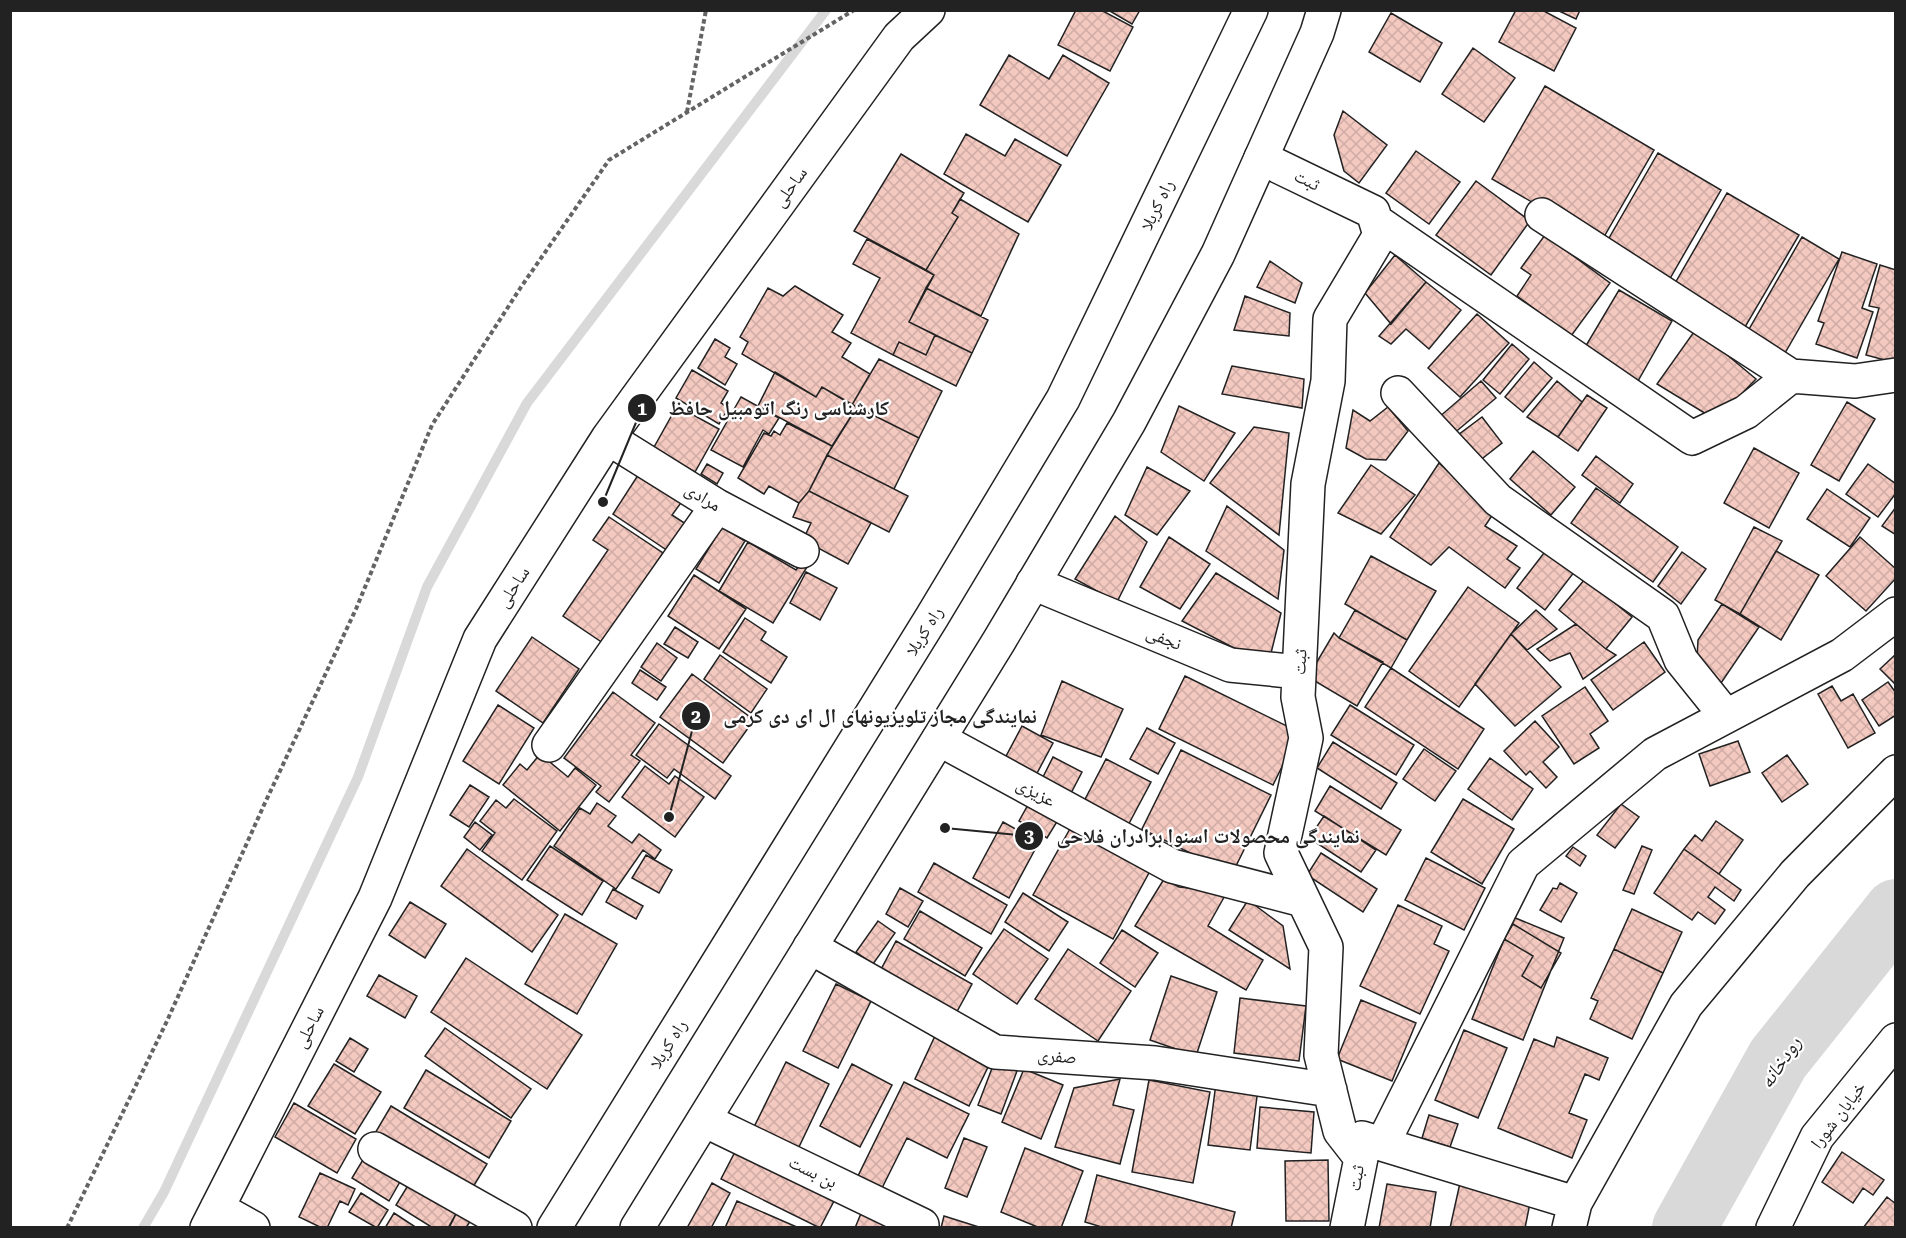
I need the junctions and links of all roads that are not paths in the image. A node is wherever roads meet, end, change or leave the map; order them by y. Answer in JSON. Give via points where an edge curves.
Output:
{"nodes":[{"id":1,"x":928,"y":10,"type":"edge"},
{"id":2,"x":1251,"y":10,"type":"edge"},
{"id":3,"x":1324,"y":10,"type":"edge"},
{"id":4,"x":1261,"y":158,"type":"junction"},
{"id":5,"x":1542,"y":215,"type":"dead end"},
{"id":6,"x":1376,"y":221,"type":"junction"},
{"id":7,"x":1896,"y":375,"type":"edge"},
{"id":8,"x":1791,"y":376,"type":"junction"},
{"id":9,"x":1398,"y":393,"type":"dead end"},
{"id":10,"x":608,"y":438,"type":"junction"},
{"id":11,"x":717,"y":506,"type":"junction"},
{"id":12,"x":802,"y":551,"type":"dead end"},
{"id":13,"x":1033,"y":583,"type":"junction"},
{"id":14,"x":1896,"y":614,"type":"edge"},
{"id":15,"x":1299,"y":672,"type":"junction"},
{"id":16,"x":1726,"y":716,"type":"junction"},
{"id":17,"x":939,"y":739,"type":"junction"},
{"id":18,"x":549,"y":745,"type":"dead end"},
{"id":19,"x":1896,"y":772,"type":"edge"},
{"id":20,"x":1303,"y":900,"type":"junction"},
{"id":21,"x":810,"y":947,"type":"junction"},
{"id":22,"x":1896,"y":1040,"type":"edge"},
{"id":23,"x":1330,"y":1090,"type":"junction"},
{"id":24,"x":704,"y":1120,"type":"junction"},
{"id":25,"x":1340,"y":1131,"type":"junction"},
{"id":26,"x":1383,"y":1143,"type":"junction"},
{"id":27,"x":375,"y":1149,"type":"dead end"},
{"id":28,"x":1572,"y":1215,"type":"edge"},
{"id":29,"x":212,"y":1218,"type":"edge"},
{"id":30,"x":922,"y":1225,"type":"dead end"},
{"id":31,"x":253,"y":1227,"type":"edge"},
{"id":32,"x":514,"y":1227,"type":"edge"},
{"id":33,"x":554,"y":1227,"type":"edge"},
{"id":34,"x":637,"y":1227,"type":"edge"},
{"id":35,"x":1347,"y":1227,"type":"edge"},
{"id":36,"x":1773,"y":1227,"type":"edge"}],
"edges":[{"from":1,"to":10,"type":"street","name":"ساحلی","via":[[898,37]]},
{"from":2,"to":33,"type":"street","name":"راه کربلا","via":[[1063,399]]},
{"from":3,"to":4,"type":"street"},
{"from":4,"to":6,"type":"street","name":"ثبت","via":[[1373,212]]},
{"from":4,"to":13,"type":"street","via":[[1218,254],[1129,422]]},
{"from":5,"to":8,"type":"street"},
{"from":6,"to":8,"type":"street","via":[[1692,438],[1746,412]]},
{"from":6,"to":15,"type":"street","name":"ثبت","via":[[1380,235],[1330,319],[1328,381],[1308,484]]},
{"from":7,"to":8,"type":"street","via":[[1855,381]]},
{"from":9,"to":16,"type":"street","via":[[1498,500],[1663,616],[1681,660]]},
{"from":10,"to":11,"type":"street","name":"مرادی"},
{"from":10,"to":29,"type":"street","name":"ساحلی","via":[[480,639],[375,898]]},
{"from":11,"to":12,"type":"street","name":"مرادی"},
{"from":11,"to":18,"type":"street"},
{"from":13,"to":15,"type":"street","name":"نجفی","via":[[1230,665]]},
{"from":13,"to":17,"type":"street"},
{"from":14,"to":16,"type":"street","via":[[1842,655]]},
{"from":15,"to":20,"type":"street","name":"ثبت","via":[[1298,697],[1306,738],[1281,853]]},
{"from":16,"to":26,"type":"street","via":[[1655,754],[1523,864]]},
{"from":17,"to":20,"type":"street","name":"عزیزی","via":[[1172,866]]},
{"from":17,"to":21,"type":"street"},
{"from":19,"to":28,"type":"street","via":[[1795,874],[1686,1005]]},
{"from":20,"to":23,"type":"street","name":"ثبت","via":[[1326,946],[1321,1055]]},
{"from":21,"to":23,"type":"street","name":"صفری","via":[[995,1052],[1155,1063]]},
{"from":21,"to":24,"type":"street"},
{"from":22,"to":36,"type":"street","name":"خیابان شورا","via":[[1817,1137]]},
{"from":23,"to":25,"type":"street","name":"ثبت"},
{"from":24,"to":30,"type":"street","name":"بن بست"},
{"from":24,"to":34,"type":"street"},
{"from":25,"to":26,"type":"street"},
{"from":25,"to":35,"type":"street","name":"ثبت","via":[[1361,1158]]},
{"from":26,"to":28,"type":"street"},
{"from":27,"to":32,"type":"street"},
{"from":29,"to":31,"type":"street"}]}
